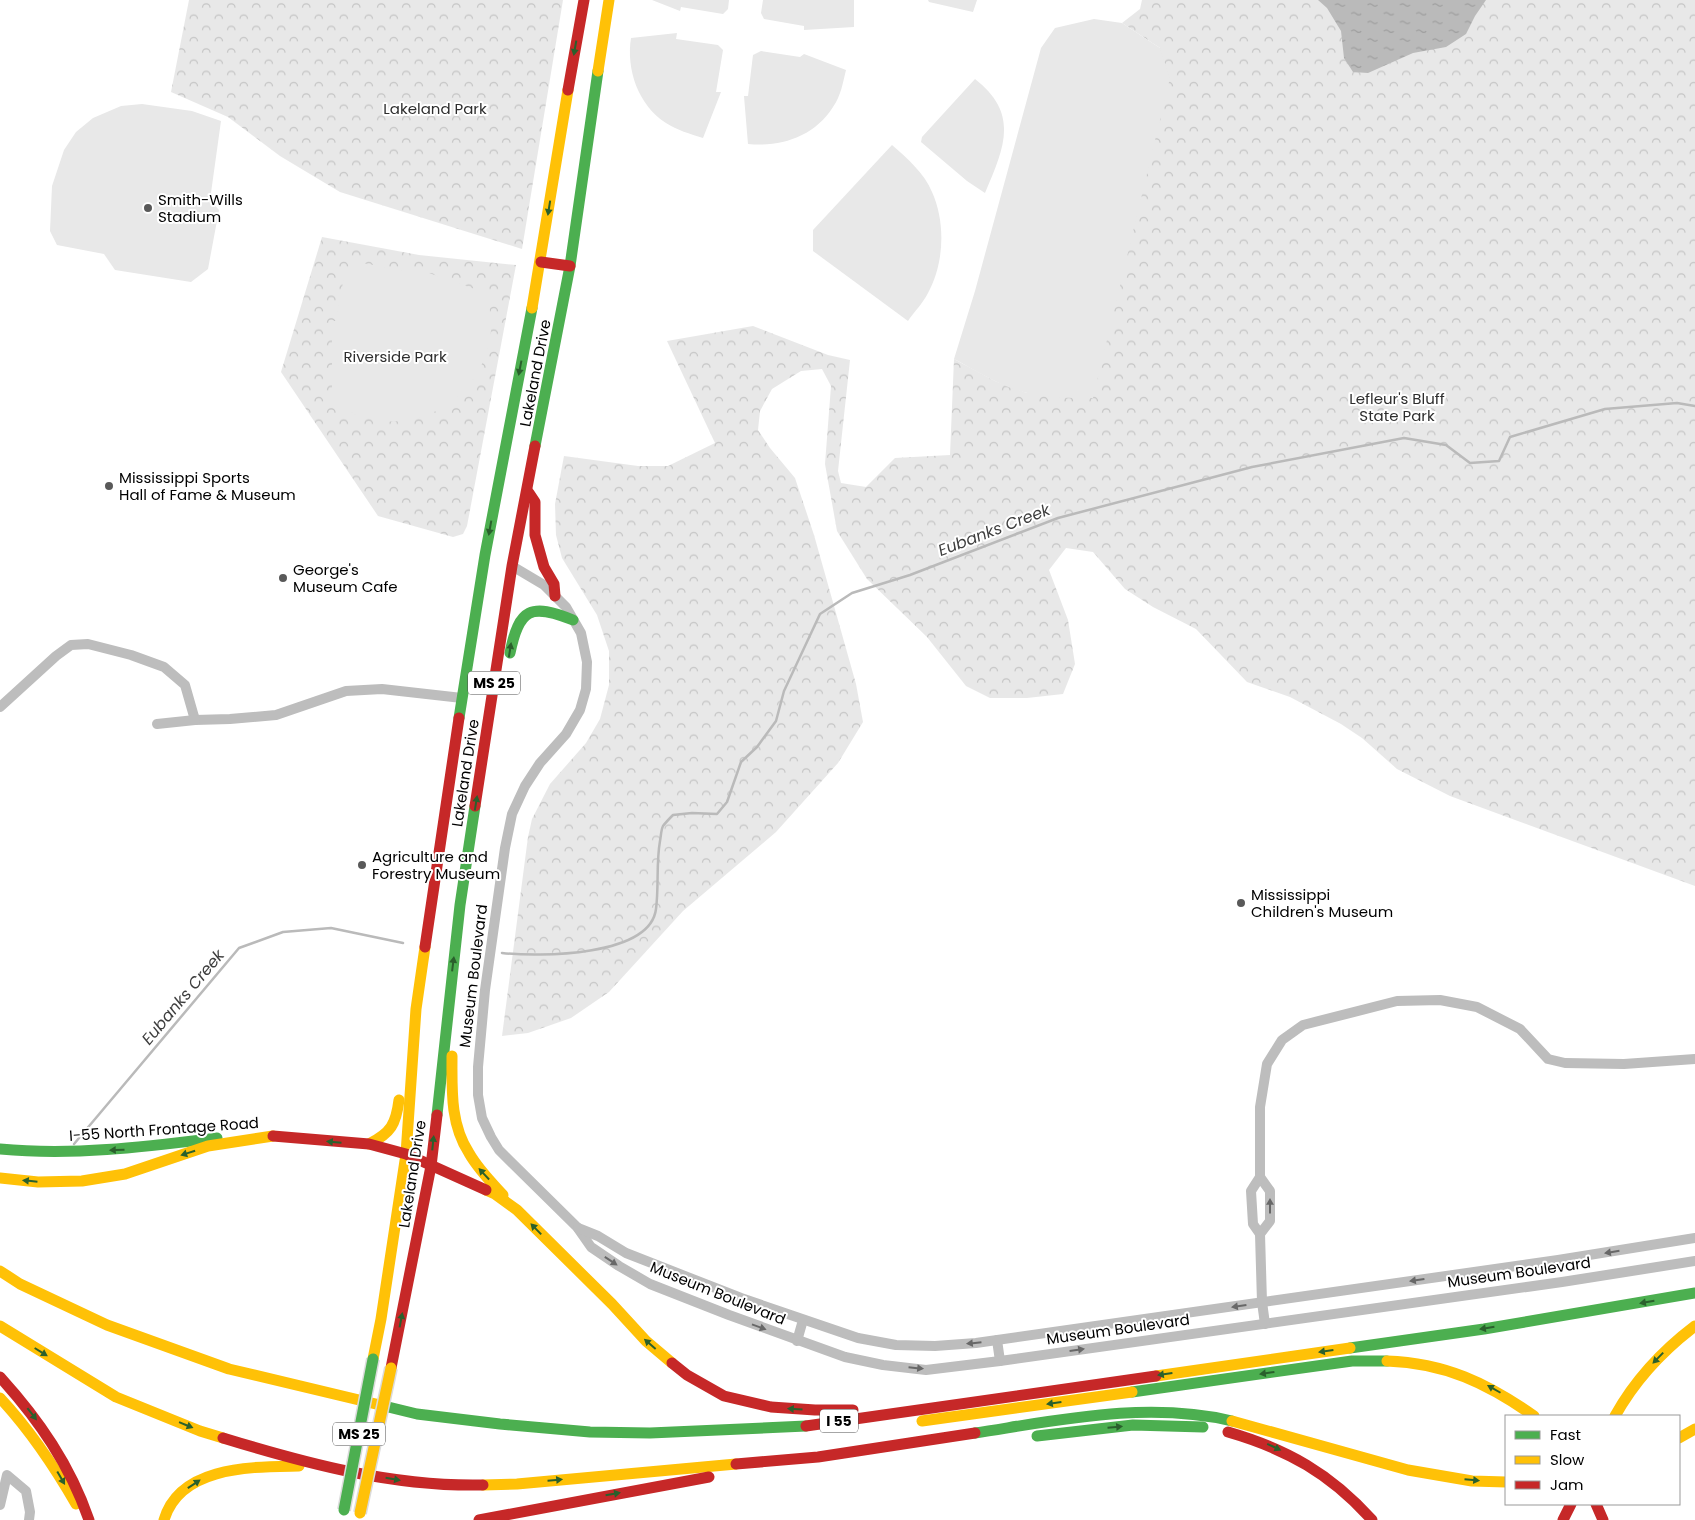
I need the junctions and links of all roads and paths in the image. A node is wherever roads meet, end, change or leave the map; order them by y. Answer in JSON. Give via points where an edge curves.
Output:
{"nodes":[{"id":1,"x":584,"y":0,"type":"edge"},
{"id":2,"x":609,"y":0,"type":"edge"},
{"id":3,"x":577,"y":116,"type":"junction"},
{"id":4,"x":540,"y":262,"type":"junction"},
{"id":5,"x":570,"y":266,"type":"junction"},
{"id":6,"x":527,"y":490,"type":"junction"},
{"id":7,"x":498,"y":560,"type":"junction"},
{"id":8,"x":555,"y":596,"type":"junction"},
{"id":9,"x":573,"y":620,"type":"junction"},
{"id":10,"x":480,"y":699,"type":"junction"},
{"id":11,"x":0,"y":708,"type":"edge"},
{"id":12,"x":195,"y":720,"type":"junction"},
{"id":13,"x":157,"y":724,"type":"dead end"},
{"id":14,"x":449,"y":998,"type":"junction"},
{"id":15,"x":416,"y":1009,"type":"junction"},
{"id":16,"x":1695,"y":1059,"type":"edge"},
{"id":17,"x":270,"y":1136,"type":"junction"},
{"id":18,"x":369,"y":1144,"type":"junction"},
{"id":19,"x":0,"y":1149,"type":"edge"},
{"id":20,"x":406,"y":1154,"type":"junction"},
{"id":21,"x":431,"y":1166,"type":"junction"},
{"id":22,"x":1260,"y":1177,"type":"junction"},
{"id":23,"x":0,"y":1178,"type":"edge"},
{"id":24,"x":517,"y":1210,"type":"junction"},
{"id":25,"x":577,"y":1227,"type":"junction"},
{"id":26,"x":1260,"y":1234,"type":"junction"},
{"id":27,"x":1695,"y":1238,"type":"edge"},
{"id":28,"x":1695,"y":1261,"type":"edge"},
{"id":29,"x":0,"y":1271,"type":"edge"},
{"id":30,"x":1695,"y":1293,"type":"edge"},
{"id":31,"x":1262,"y":1302,"type":"junction"},
{"id":32,"x":803,"y":1320,"type":"junction"},
{"id":33,"x":1265,"y":1324,"type":"junction"},
{"id":34,"x":0,"y":1326,"type":"edge"},
{"id":35,"x":1695,"y":1326,"type":"edge"},
{"id":36,"x":797,"y":1340,"type":"junction"},
{"id":37,"x":996,"y":1340,"type":"junction"},
{"id":38,"x":1000,"y":1361,"type":"junction"},
{"id":39,"x":0,"y":1377,"type":"edge"},
{"id":40,"x":0,"y":1398,"type":"edge"},
{"id":41,"x":913,"y":1410,"type":"junction"},
{"id":42,"x":1617,"y":1413,"type":"edge"},
{"id":43,"x":1533,"y":1415,"type":"edge"},
{"id":44,"x":914,"y":1422,"type":"dead end"},
{"id":45,"x":1695,"y":1429,"type":"edge"},
{"id":46,"x":650,"y":1433,"type":"junction"},
{"id":47,"x":826,"y":1435,"type":"dead end"},
{"id":48,"x":962,"y":1436,"type":"junction"},
{"id":49,"x":1681,"y":1437,"type":"edge"},
{"id":50,"x":818,"y":1457,"type":"junction"},
{"id":51,"x":315,"y":1465,"type":"junction"},
{"id":52,"x":1505,"y":1482,"type":"edge"},
{"id":53,"x":0,"y":1505,"type":"edge"},
{"id":54,"x":1570,"y":1505,"type":"edge"},
{"id":55,"x":1596,"y":1505,"type":"edge"},
{"id":56,"x":342,"y":1515,"type":"edge"},
{"id":57,"x":359,"y":1516,"type":"edge"},
{"id":58,"x":29,"y":1520,"type":"edge"},
{"id":59,"x":85,"y":1520,"type":"edge"},
{"id":60,"x":89,"y":1520,"type":"edge"},
{"id":61,"x":164,"y":1520,"type":"edge"},
{"id":62,"x":479,"y":1520,"type":"edge"},
{"id":63,"x":1372,"y":1520,"type":"edge"},
{"id":64,"x":1563,"y":1520,"type":"edge"},
{"id":65,"x":1602,"y":1520,"type":"edge"}],
"edges":[{"from":1,"to":3,"type":"main road","name":"Lakeland Drive","number":"MS 25","one_way":true},
{"from":2,"to":3,"type":"main road","name":"Lakeland Drive","number":"MS 25"},
{"from":3,"to":4,"type":"main road","name":"Lakeland Drive","number":"MS 25","one_way":true},
{"from":3,"to":5,"type":"main road","name":"Lakeland Drive","number":"MS 25"},
{"from":4,"to":5,"type":"main road"},
{"from":4,"to":7,"type":"main road","name":"Lakeland Drive","number":"MS 25","one_way":true},
{"from":5,"to":6,"type":"main road","name":"Lakeland Drive","number":"MS 25"},
{"from":6,"to":7,"type":"main road","name":"Lakeland Drive","number":"MS 25"},
{"from":6,"to":8,"type":"main road","via":[[535,502],[535,535],[544,567],[554,584]]},
{"from":7,"to":8,"type":"street","name":"Museum Boulevard","via":[[544,585]]},
{"from":7,"to":10,"type":"main road","name":"Lakeland Drive","number":"MS 25"},
{"from":7,"to":10,"type":"main road","name":"Lakeland Drive","number":"MS 25"},
{"from":8,"to":9,"type":"street","name":"Museum Boulevard"},
{"from":10,"to":9,"type":"main road","one_way":true,"via":[[505,683],[512,637],[517,623],[526,614],[554,611]]},
{"from":9,"to":25,"type":"street","name":"Museum Boulevard","via":[[581,633],[587,662],[586,689],[580,710],[566,734],[540,763],[512,814],[484,990],[478,1095],[482,1118],[500,1150]]},
{"from":10,"to":12,"type":"street","via":[[382,689],[346,691],[276,715]]},
{"from":14,"to":10,"type":"main road","name":"Lakeland Drive","number":"MS 25","one_way":true},
{"from":10,"to":15,"type":"main road","name":"Lakeland Drive","number":"MS 25"},
{"from":11,"to":12,"type":"street","via":[[71,645],[88,644],[164,667],[185,685]]},
{"from":12,"to":13,"type":"street"},
{"from":21,"to":14,"type":"main road","name":"Lakeland Drive","number":"MS 25","one_way":true},
{"from":24,"to":14,"type":"main road","one_way":true,"via":[[476,1164],[460,1137],[452,1096]]},
{"from":15,"to":18,"type":"main road","via":[[395,1123],[382,1139]]},
{"from":15,"to":20,"type":"main road","name":"Lakeland Drive","number":"MS 25"},
{"from":16,"to":22,"type":"street","via":[[1624,1064],[1548,1059],[1520,1029],[1477,1007],[1440,1000],[1397,1001],[1303,1025],[1282,1040],[1267,1064],[1260,1107]]},
{"from":18,"to":17,"type":"main road","one_way":true},
{"from":17,"to":19,"type":"main road","name":"I-55 North Frontage Road","one_way":true,"via":[[220,1137],[127,1150],[54,1152]]},
{"from":17,"to":23,"type":"main road","one_way":true,"via":[[208,1146],[125,1174],[82,1182]]},
{"from":18,"to":20,"type":"main road"},
{"from":20,"to":21,"type":"main road"},
{"from":20,"to":56,"type":"main road","name":"Lakeland Drive","number":"MS 25","bridge":true,"via":[[381,1320]]},
{"from":21,"to":24,"type":"main road","via":[[495,1194]]},
{"from":57,"to":21,"type":"main road","name":"Lakeland Drive","number":"MS 25","one_way":true,"bridge":true},
{"from":22,"to":26,"type":"street","via":[[1251,1191],[1252,1224]]},
{"from":26,"to":22,"type":"street","one_way":true,"via":[[1270,1222],[1270,1191]]},
{"from":41,"to":24,"type":"main road","one_way":true,"via":[[771,1407],[724,1396],[688,1375],[646,1341]]},
{"from":25,"to":32,"type":"street","name":"Museum Boulevard","via":[[626,1253]]},
{"from":25,"to":36,"type":"street","name":"Museum Boulevard","one_way":true,"via":[[591,1247],[650,1284]]},
{"from":26,"to":31,"type":"street"},
{"from":27,"to":31,"type":"street","name":"Museum Boulevard","one_way":true},
{"from":28,"to":33,"type":"street","name":"Museum Boulevard"},
{"from":29,"to":46,"type":"main road","number":"I 55","via":[[20,1284],[107,1325],[229,1369],[417,1414],[590,1432]]},
{"from":30,"to":41,"type":"main road","number":"I 55","one_way":true,"via":[[1484,1329]]},
{"from":31,"to":33,"type":"street"},
{"from":31,"to":37,"type":"street","name":"Museum Boulevard","one_way":true},
{"from":32,"to":36,"type":"street"},
{"from":37,"to":32,"type":"street","name":"Museum Boulevard","one_way":true,"via":[[935,1346],[896,1345],[858,1338]]},
{"from":38,"to":33,"type":"street","name":"Museum Boulevard","one_way":true},
{"from":34,"to":51,"type":"main road","number":"I 55","one_way":true,"via":[[116,1397],[200,1431]]},
{"from":35,"to":42,"type":"main road","one_way":true,"via":[[1656,1360],[1631,1389]]},
{"from":36,"to":38,"type":"street","name":"Museum Boulevard","one_way":true,"via":[[845,1358],[926,1370]]},
{"from":37,"to":38,"type":"street"},
{"from":39,"to":60,"type":"main road","one_way":true,"via":[[62,1456]]},
{"from":40,"to":59,"type":"main road","one_way":true,"via":[[52,1462]]},
{"from":41,"to":46,"type":"main road","number":"I 55","via":[[808,1426]]},
{"from":43,"to":44,"type":"main road","one_way":true,"via":[[1488,1385],[1463,1375],[1431,1365],[1379,1359]]},
{"from":45,"to":49,"type":"main road"},
{"from":46,"to":47,"type":"main road","via":[[735,1439]]},
{"from":48,"to":50,"type":"main road","number":"I 55"},
{"from":48,"to":52,"type":"main road","number":"I 55","one_way":true,"via":[[1095,1415],[1134,1412],[1188,1414],[1261,1428],[1358,1457],[1439,1476]]},
{"from":48,"to":63,"type":"main road","one_way":true,"via":[[1023,1437],[1133,1425],[1197,1426],[1223,1430],[1267,1443],[1297,1458],[1340,1488]]},
{"from":51,"to":50,"type":"main road","number":"I 55","one_way":true,"via":[[412,1482],[468,1485],[517,1484]]},
{"from":62,"to":50,"type":"main road","one_way":true},
{"from":61,"to":51,"type":"main road","one_way":true,"via":[[166,1511],[180,1494],[199,1480],[223,1471]]},
{"from":53,"to":58,"type":"street","via":[[7,1475],[26,1491]]},
{"from":54,"to":64,"type":"main road"},
{"from":55,"to":65,"type":"main road"}]}
